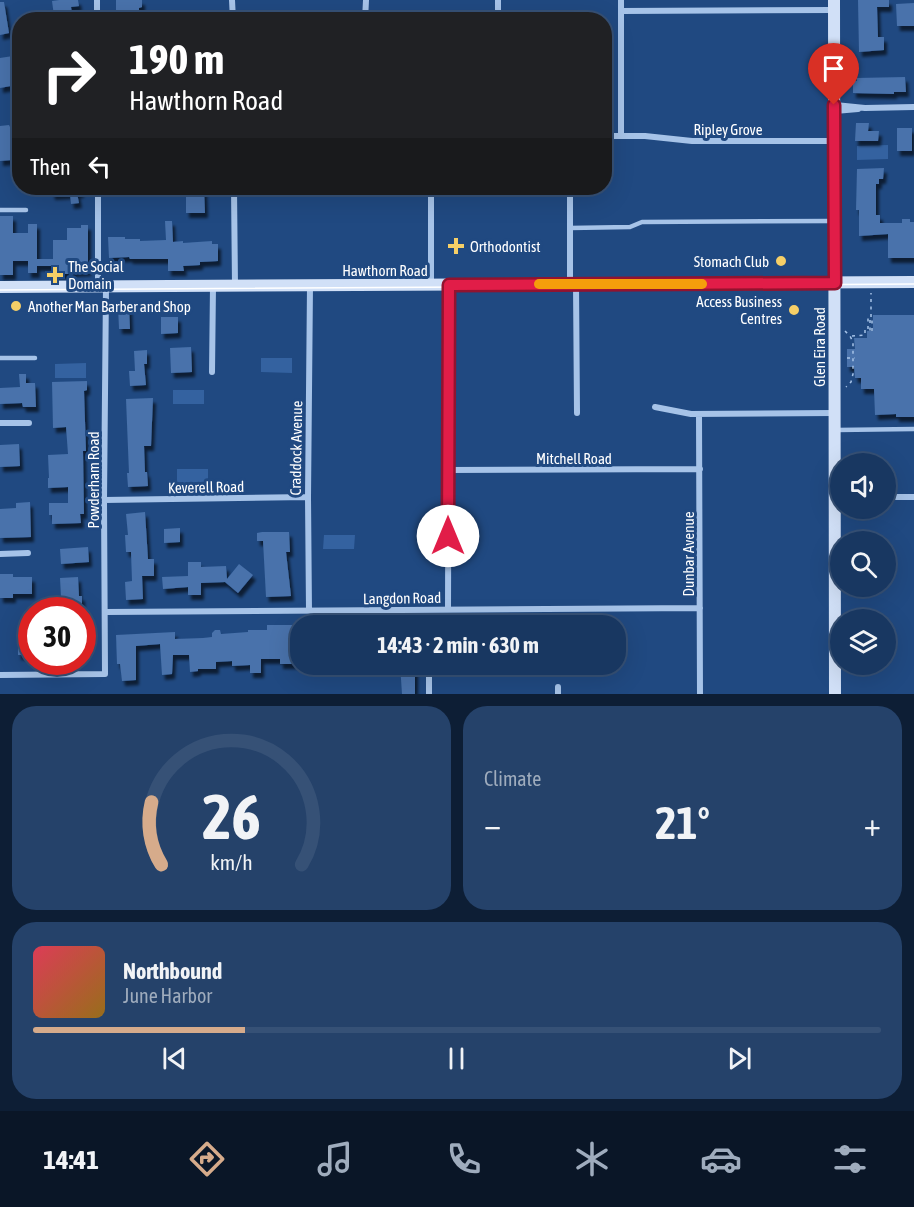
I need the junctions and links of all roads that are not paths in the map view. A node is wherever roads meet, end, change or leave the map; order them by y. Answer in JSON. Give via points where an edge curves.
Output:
{"nodes":[{"id":1,"x":621,"y":0,"type":"edge"},
{"id":2,"x":834,"y":5,"type":"edge"},
{"id":3,"x":621,"y":11,"type":"junction"},
{"id":4,"x":914,"y":107,"type":"edge"},
{"id":5,"x":835,"y":108,"type":"junction"},
{"id":6,"x":612,"y":136,"type":"edge"},
{"id":7,"x":621,"y":136,"type":"junction"},
{"id":8,"x":835,"y":141,"type":"junction"},
{"id":9,"x":98,"y":195,"type":"edge"},
{"id":10,"x":234,"y":195,"type":"edge"},
{"id":11,"x":431,"y":195,"type":"edge"},
{"id":12,"x":570,"y":195,"type":"edge"},
{"id":13,"x":0,"y":210,"type":"edge"},
{"id":14,"x":26,"y":210,"type":"dead end"},
{"id":15,"x":834,"y":220,"type":"junction"},
{"id":16,"x":570,"y":228,"type":"junction"},
{"id":17,"x":914,"y":282,"type":"edge"},
{"id":18,"x":835,"y":283,"type":"junction"},
{"id":19,"x":573,"y":284,"type":"junction"},
{"id":20,"x":431,"y":285,"type":"junction"},
{"id":21,"x":449,"y":285,"type":"junction"},
{"id":22,"x":213,"y":286,"type":"junction"},
{"id":23,"x":236,"y":286,"type":"junction"},
{"id":24,"x":310,"y":286,"type":"junction"},
{"id":25,"x":0,"y":287,"type":"edge"},
{"id":26,"x":102,"y":287,"type":"junction"},
{"id":27,"x":0,"y":358,"type":"edge"},
{"id":28,"x":35,"y":358,"type":"dead end"},
{"id":29,"x":212,"y":372,"type":"dead end"},
{"id":30,"x":655,"y":407,"type":"dead end"},
{"id":31,"x":577,"y":413,"type":"dead end"},
{"id":32,"x":834,"y":413,"type":"junction"},
{"id":33,"x":699,"y":414,"type":"junction"},
{"id":34,"x":0,"y":423,"type":"edge"},
{"id":35,"x":29,"y":423,"type":"dead end"},
{"id":36,"x":914,"y":429,"type":"edge"},
{"id":37,"x":834,"y":430,"type":"junction"},
{"id":38,"x":835,"y":453,"type":"edge"},
{"id":39,"x":700,"y":469,"type":"junction"},
{"id":40,"x":448,"y":470,"type":"junction"},
{"id":41,"x":308,"y":497,"type":"junction"},
{"id":42,"x":896,"y":497,"type":"edge"},
{"id":43,"x":914,"y":497,"type":"edge"},
{"id":44,"x":104,"y":500,"type":"junction"},
{"id":45,"x":837,"y":519,"type":"edge"},
{"id":46,"x":0,"y":554,"type":"edge"},
{"id":47,"x":28,"y":554,"type":"dead end"},
{"id":48,"x":700,"y":608,"type":"junction"},
{"id":49,"x":429,"y":609,"type":"junction"},
{"id":50,"x":448,"y":609,"type":"junction"},
{"id":51,"x":309,"y":611,"type":"junction"},
{"id":52,"x":105,"y":612,"type":"junction"},
{"id":53,"x":429,"y":615,"type":"edge"},
{"id":54,"x":0,"y":675,"type":"edge"},
{"id":55,"x":429,"y":675,"type":"edge"},
{"id":56,"x":429,"y":694,"type":"edge"},
{"id":57,"x":700,"y":694,"type":"edge"},
{"id":58,"x":835,"y":694,"type":"edge"}],
"edges":[{"from":1,"to":3,"type":"street"},
{"from":2,"to":3,"type":"street"},
{"from":2,"to":5,"type":"main road","name":"Glen Eira Road"},
{"from":3,"to":7,"type":"street"},
{"from":4,"to":5,"type":"street"},
{"from":5,"to":8,"type":"main road","name":"Glen Eira Road"},
{"from":6,"to":7,"type":"street","name":"Ripley Grove"},
{"from":7,"to":8,"type":"street","name":"Ripley Grove","via":[[692,141]]},
{"from":8,"to":15,"type":"main road","name":"Glen Eira Road"},
{"from":9,"to":26,"type":"street","name":"Powderham Road"},
{"from":10,"to":23,"type":"street"},
{"from":11,"to":20,"type":"street"},
{"from":12,"to":16,"type":"street"},
{"from":13,"to":14,"type":"lane"},
{"from":15,"to":16,"type":"lane","via":[[642,222],[630,227]]},
{"from":15,"to":18,"type":"main road","name":"Glen Eira Road"},
{"from":16,"to":19,"type":"street"},
{"from":17,"to":18,"type":"main road","name":"Hawthorn Road"},
{"from":18,"to":19,"type":"main road","name":"Hawthorn Road"},
{"from":18,"to":32,"type":"main road","name":"Glen Eira Road"},
{"from":19,"to":21,"type":"main road","name":"Hawthorn Road"},
{"from":19,"to":31,"type":"street"},
{"from":20,"to":21,"type":"main road","name":"Hawthorn Road"},
{"from":20,"to":24,"type":"main road","name":"Hawthorn Road"},
{"from":21,"to":40,"type":"street"},
{"from":22,"to":23,"type":"main road","name":"Hawthorn Road"},
{"from":22,"to":26,"type":"main road","name":"Hawthorn Road"},
{"from":22,"to":29,"type":"street"},
{"from":23,"to":24,"type":"main road","name":"Hawthorn Road"},
{"from":24,"to":41,"type":"street","name":"Craddock Avenue"},
{"from":25,"to":26,"type":"main road","name":"Hawthorn Road"},
{"from":26,"to":44,"type":"street","name":"Powderham Road"},
{"from":27,"to":28,"type":"lane"},
{"from":30,"to":33,"type":"street"},
{"from":32,"to":33,"type":"street"},
{"from":32,"to":37,"type":"main road","name":"Glen Eira Road"},
{"from":33,"to":39,"type":"street","name":"Dunbar Avenue"},
{"from":34,"to":35,"type":"street"},
{"from":36,"to":37,"type":"lane"},
{"from":37,"to":38,"type":"main road","name":"Glen Eira Road"},
{"from":39,"to":40,"type":"street","name":"Mitchell Road"},
{"from":39,"to":48,"type":"street","name":"Dunbar Avenue"},
{"from":40,"to":50,"type":"street"},
{"from":41,"to":44,"type":"street","name":"Keverell Road"},
{"from":41,"to":51,"type":"street","name":"Craddock Avenue"},
{"from":42,"to":43,"type":"street"},
{"from":44,"to":52,"type":"street","name":"Powderham Road"},
{"from":45,"to":58,"type":"main road","name":"Glen Eira Road"},
{"from":46,"to":47,"type":"street"},
{"from":48,"to":50,"type":"street","name":"Langdon Road"},
{"from":48,"to":57,"type":"street","name":"Dunbar Avenue"},
{"from":49,"to":50,"type":"street","name":"Langdon Road"},
{"from":49,"to":51,"type":"street","name":"Langdon Road"},
{"from":49,"to":53,"type":"street"},
{"from":51,"to":52,"type":"street","name":"Langdon Road"},
{"from":52,"to":54,"type":"street","name":"Powderham Road","via":[[105,674]]},
{"from":55,"to":56,"type":"street"}]}
